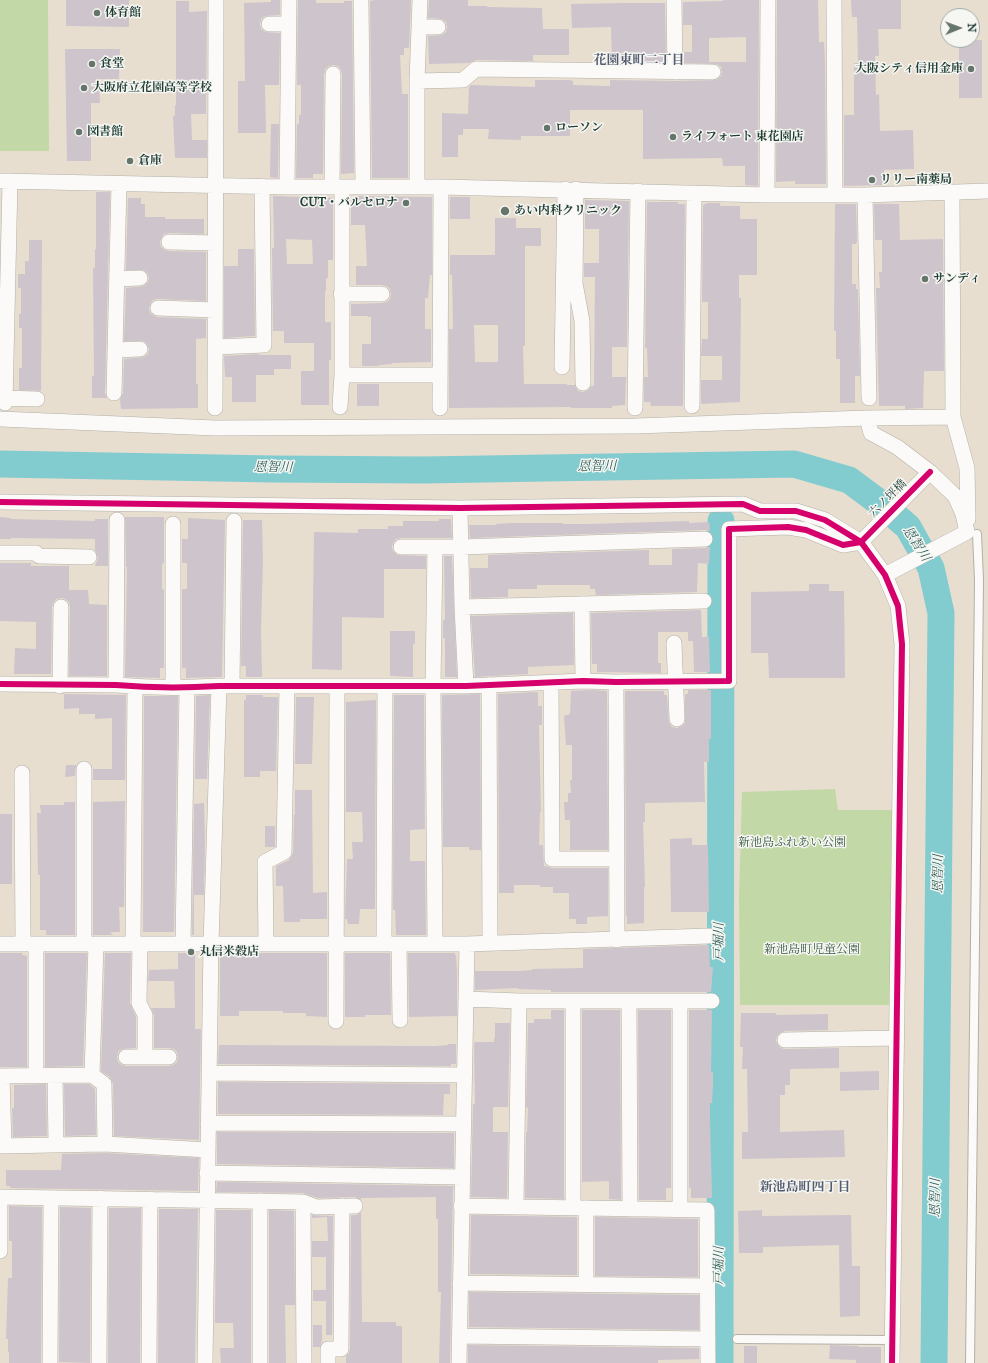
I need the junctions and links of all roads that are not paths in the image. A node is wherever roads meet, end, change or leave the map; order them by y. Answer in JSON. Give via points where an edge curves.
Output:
{"nodes":[{"id":1,"x":216,"y":0,"type":"edge"},
{"id":2,"x":289,"y":0,"type":"edge"},
{"id":3,"x":361,"y":0,"type":"edge"},
{"id":4,"x":420,"y":0,"type":"edge"},
{"id":5,"x":674,"y":0,"type":"edge"},
{"id":6,"x":768,"y":0,"type":"edge"},
{"id":7,"x":834,"y":0,"type":"edge"},
{"id":8,"x":268,"y":24,"type":"dead end"},
{"id":9,"x":289,"y":24,"type":"junction"},
{"id":10,"x":419,"y":27,"type":"junction"},
{"id":11,"x":438,"y":27,"type":"dead end"},
{"id":12,"x":674,"y":72,"type":"junction"},
{"id":13,"x":713,"y":72,"type":"dead end"},
{"id":14,"x":333,"y":74,"type":"dead end"},
{"id":15,"x":417,"y":82,"type":"junction"},
{"id":16,"x":5,"y":181,"type":"edge"},
{"id":17,"x":119,"y":184,"type":"junction"},
{"id":18,"x":215,"y":186,"type":"junction"},
{"id":19,"x":262,"y":186,"type":"junction"},
{"id":20,"x":288,"y":186,"type":"junction"},
{"id":21,"x":337,"y":187,"type":"junction"},
{"id":22,"x":363,"y":187,"type":"junction"},
{"id":23,"x":417,"y":187,"type":"junction"},
{"id":24,"x":441,"y":187,"type":"junction"},
{"id":25,"x":570,"y":189,"type":"junction"},
{"id":26,"x":638,"y":191,"type":"junction"},
{"id":27,"x":988,"y":191,"type":"edge"},
{"id":28,"x":952,"y":192,"type":"junction"},
{"id":29,"x":694,"y":193,"type":"junction"},
{"id":30,"x":767,"y":195,"type":"junction"},
{"id":31,"x":835,"y":195,"type":"junction"},
{"id":32,"x":865,"y":195,"type":"junction"},
{"id":33,"x":169,"y":242,"type":"dead end"},
{"id":34,"x":215,"y":243,"type":"junction"},
{"id":35,"x":117,"y":278,"type":"junction"},
{"id":36,"x":140,"y":278,"type":"dead end"},
{"id":37,"x":341,"y":294,"type":"junction"},
{"id":38,"x":382,"y":294,"type":"dead end"},
{"id":39,"x":158,"y":308,"type":"dead end"},
{"id":40,"x":215,"y":310,"type":"junction"},
{"id":41,"x":215,"y":347,"type":"junction"},
{"id":42,"x":140,"y":349,"type":"dead end"},
{"id":43,"x":115,"y":350,"type":"junction"},
{"id":44,"x":562,"y":367,"type":"dead end"},
{"id":45,"x":342,"y":375,"type":"junction"},
{"id":46,"x":440,"y":375,"type":"junction"},
{"id":47,"x":583,"y":383,"type":"dead end"},
{"id":48,"x":114,"y":393,"type":"dead end"},
{"id":49,"x":37,"y":398,"type":"dead end"},
{"id":50,"x":869,"y":398,"type":"dead end"},
{"id":51,"x":3,"y":400,"type":"edge"},
{"id":52,"x":692,"y":406,"type":"dead end"},
{"id":53,"x":340,"y":407,"type":"dead end"},
{"id":54,"x":215,"y":408,"type":"dead end"},
{"id":55,"x":440,"y":408,"type":"dead end"},
{"id":56,"x":635,"y":408,"type":"dead end"},
{"id":57,"x":953,"y":417,"type":"junction"},
{"id":58,"x":867,"y":418,"type":"junction"},
{"id":59,"x":0,"y":419,"type":"edge"},
{"id":60,"x":930,"y":472,"type":"junction"},
{"id":61,"x":0,"y":502,"type":"edge"},
{"id":62,"x":460,"y":508,"type":"junction"},
{"id":63,"x":117,"y":520,"type":"dead end"},
{"id":64,"x":234,"y":521,"type":"dead end"},
{"id":65,"x":173,"y":524,"type":"dead end"},
{"id":66,"x":972,"y":533,"type":"junction"},
{"id":67,"x":705,"y":539,"type":"dead end"},
{"id":68,"x":861,"y":542,"type":"junction"},
{"id":69,"x":401,"y":547,"type":"dead end"},
{"id":70,"x":435,"y":547,"type":"junction"},
{"id":71,"x":461,"y":547,"type":"junction"},
{"id":72,"x":0,"y":553,"type":"edge"},
{"id":73,"x":89,"y":557,"type":"dead end"},
{"id":74,"x":885,"y":576,"type":"junction"},
{"id":75,"x":704,"y":601,"type":"dead end"},
{"id":76,"x":582,"y":604,"type":"junction"},
{"id":77,"x":61,"y":607,"type":"dead end"},
{"id":78,"x":462,"y":607,"type":"junction"},
{"id":79,"x":674,"y":643,"type":"dead end"},
{"id":80,"x":584,"y":681,"type":"junction"},
{"id":81,"x":616,"y":682,"type":"junction"},
{"id":82,"x":675,"y":682,"type":"junction"},
{"id":83,"x":551,"y":683,"type":"junction"},
{"id":84,"x":0,"y":684,"type":"edge"},
{"id":85,"x":116,"y":685,"type":"junction"},
{"id":86,"x":489,"y":685,"type":"junction"},
{"id":87,"x":60,"y":686,"type":"junction"},
{"id":88,"x":226,"y":686,"type":"junction"},
{"id":89,"x":337,"y":686,"type":"junction"},
{"id":90,"x":384,"y":686,"type":"junction"},
{"id":91,"x":434,"y":686,"type":"junction"},
{"id":92,"x":466,"y":686,"type":"junction"},
{"id":93,"x":135,"y":687,"type":"junction"},
{"id":94,"x":180,"y":687,"type":"junction"},
{"id":95,"x":287,"y":687,"type":"junction"},
{"id":96,"x":677,"y":719,"type":"dead end"},
{"id":97,"x":84,"y":769,"type":"dead end"},
{"id":98,"x":22,"y":773,"type":"dead end"},
{"id":99,"x":617,"y":859,"type":"junction"},
{"id":100,"x":709,"y":936,"type":"dead end"},
{"id":101,"x":617,"y":940,"type":"junction"},
{"id":102,"x":490,"y":943,"type":"junction"},
{"id":103,"x":0,"y":944,"type":"edge"},
{"id":104,"x":29,"y":944,"type":"junction"},
{"id":105,"x":90,"y":944,"type":"junction"},
{"id":106,"x":136,"y":944,"type":"junction"},
{"id":107,"x":183,"y":944,"type":"junction"},
{"id":108,"x":211,"y":944,"type":"junction"},
{"id":109,"x":266,"y":944,"type":"junction"},
{"id":110,"x":336,"y":944,"type":"junction"},
{"id":111,"x":384,"y":944,"type":"junction"},
{"id":112,"x":399,"y":944,"type":"junction"},
{"id":113,"x":435,"y":944,"type":"junction"},
{"id":114,"x":467,"y":944,"type":"junction"},
{"id":115,"x":466,"y":999,"type":"junction"},
{"id":116,"x":573,"y":1000,"type":"junction"},
{"id":117,"x":519,"y":1001,"type":"junction"},
{"id":118,"x":629,"y":1001,"type":"junction"},
{"id":119,"x":680,"y":1001,"type":"junction"},
{"id":120,"x":712,"y":1001,"type":"dead end"},
{"id":121,"x":336,"y":1020,"type":"dead end"},
{"id":122,"x":400,"y":1020,"type":"dead end"},
{"id":123,"x":896,"y":1038,"type":"junction"},
{"id":124,"x":786,"y":1040,"type":"dead end"},
{"id":125,"x":126,"y":1056,"type":"dead end"},
{"id":126,"x":145,"y":1056,"type":"junction"},
{"id":127,"x":169,"y":1057,"type":"dead end"},
{"id":128,"x":209,"y":1073,"type":"junction"},
{"id":129,"x":92,"y":1075,"type":"junction"},
{"id":130,"x":464,"y":1075,"type":"junction"},
{"id":131,"x":1,"y":1076,"type":"edge"},
{"id":132,"x":36,"y":1076,"type":"junction"},
{"id":133,"x":55,"y":1076,"type":"junction"},
{"id":134,"x":208,"y":1123,"type":"junction"},
{"id":135,"x":463,"y":1124,"type":"junction"},
{"id":136,"x":56,"y":1144,"type":"junction"},
{"id":137,"x":105,"y":1144,"type":"junction"},
{"id":138,"x":2,"y":1146,"type":"edge"},
{"id":139,"x":208,"y":1150,"type":"junction"},
{"id":140,"x":207,"y":1173,"type":"junction"},
{"id":141,"x":462,"y":1177,"type":"junction"},
{"id":142,"x":0,"y":1197,"type":"edge"},
{"id":143,"x":51,"y":1198,"type":"junction"},
{"id":144,"x":100,"y":1198,"type":"junction"},
{"id":145,"x":150,"y":1199,"type":"junction"},
{"id":146,"x":207,"y":1200,"type":"junction"},
{"id":147,"x":260,"y":1201,"type":"junction"},
{"id":148,"x":303,"y":1202,"type":"junction"},
{"id":149,"x":461,"y":1206,"type":"junction"},
{"id":150,"x":516,"y":1207,"type":"junction"},
{"id":151,"x":580,"y":1208,"type":"junction"},
{"id":152,"x":630,"y":1209,"type":"junction"},
{"id":153,"x":680,"y":1210,"type":"junction"},
{"id":154,"x":0,"y":1251,"type":"edge"},
{"id":155,"x":460,"y":1283,"type":"junction"},
{"id":156,"x":586,"y":1284,"type":"junction"},
{"id":157,"x":707,"y":1286,"type":"junction"},
{"id":158,"x":459,"y":1336,"type":"junction"},
{"id":159,"x":708,"y":1339,"type":"junction"},
{"id":160,"x":738,"y":1339,"type":"dead end"},
{"id":161,"x":892,"y":1340,"type":"junction"},
{"id":162,"x":50,"y":1363,"type":"edge"},
{"id":163,"x":99,"y":1363,"type":"edge"},
{"id":164,"x":149,"y":1363,"type":"edge"},
{"id":165,"x":205,"y":1363,"type":"edge"},
{"id":166,"x":260,"y":1363,"type":"edge"},
{"id":167,"x":304,"y":1363,"type":"edge"},
{"id":168,"x":328,"y":1363,"type":"edge"},
{"id":169,"x":459,"y":1363,"type":"edge"},
{"id":170,"x":708,"y":1363,"type":"edge"},
{"id":171,"x":892,"y":1363,"type":"edge"},
{"id":172,"x":970,"y":1363,"type":"edge"}],
"edges":[{"from":1,"to":18,"type":"street"},
{"from":2,"to":9,"type":"street"},
{"from":3,"to":22,"type":"street"},
{"from":4,"to":10,"type":"street"},
{"from":5,"to":12,"type":"street"},
{"from":6,"to":30,"type":"street"},
{"from":7,"to":31,"type":"street"},
{"from":8,"to":9,"type":"street"},
{"from":9,"to":20,"type":"street"},
{"from":10,"to":11,"type":"street"},
{"from":10,"to":15,"type":"street"},
{"from":12,"to":13,"type":"street"},
{"from":12,"to":15,"type":"street","via":[[476,69],[463,80]]},
{"from":14,"to":21,"type":"street"},
{"from":15,"to":23,"type":"street"},
{"from":16,"to":17,"type":"street"},
{"from":16,"to":51,"type":"street"},
{"from":17,"to":18,"type":"street"},
{"from":17,"to":35,"type":"street"},
{"from":18,"to":19,"type":"street"},
{"from":18,"to":34,"type":"street"},
{"from":19,"to":20,"type":"street"},
{"from":19,"to":41,"type":"street","via":[[264,345]]},
{"from":20,"to":21,"type":"street"},
{"from":21,"to":22,"type":"street"},
{"from":21,"to":37,"type":"street"},
{"from":22,"to":23,"type":"street"},
{"from":23,"to":24,"type":"street"},
{"from":24,"to":25,"type":"street"},
{"from":24,"to":46,"type":"street"},
{"from":25,"to":26,"type":"street"},
{"from":25,"to":44,"type":"street"},
{"from":25,"to":47,"type":"street","via":[[574,283],[582,321]]},
{"from":26,"to":29,"type":"street"},
{"from":26,"to":56,"type":"street"},
{"from":27,"to":28,"type":"street"},
{"from":28,"to":32,"type":"street"},
{"from":28,"to":57,"type":"street"},
{"from":29,"to":30,"type":"street"},
{"from":29,"to":52,"type":"street"},
{"from":30,"to":31,"type":"street"},
{"from":31,"to":32,"type":"street"},
{"from":32,"to":50,"type":"street"},
{"from":33,"to":34,"type":"street"},
{"from":34,"to":40,"type":"street"},
{"from":35,"to":36,"type":"street"},
{"from":35,"to":43,"type":"street"},
{"from":37,"to":38,"type":"street"},
{"from":37,"to":45,"type":"street"},
{"from":39,"to":40,"type":"street"},
{"from":40,"to":41,"type":"street"},
{"from":41,"to":54,"type":"street"},
{"from":42,"to":43,"type":"street"},
{"from":43,"to":48,"type":"street"},
{"from":45,"to":46,"type":"street"},
{"from":45,"to":53,"type":"street"},
{"from":46,"to":55,"type":"street"},
{"from":49,"to":51,"type":"street"},
{"from":57,"to":58,"type":"street"},
{"from":57,"to":66,"type":"street","via":[[967,468]]},
{"from":58,"to":59,"type":"street","via":[[636,426],[284,428],[214,428]]},
{"from":58,"to":60,"type":"street","via":[[871,433],[898,447]]},
{"from":60,"to":66,"type":"street","via":[[955,496]]},
{"from":60,"to":68,"type":"street","name":"六ノ坪橋"},
{"from":61,"to":62,"type":"street"},
{"from":62,"to":68,"type":"street","via":[[743,504],[760,511],[796,511],[825,520]]},
{"from":62,"to":71,"type":"street"},
{"from":63,"to":85,"type":"street"},
{"from":64,"to":88,"type":"street"},
{"from":65,"to":94,"type":"street"},
{"from":66,"to":74,"type":"street"},
{"from":66,"to":172,"type":"lane","via":[[978,580]]},
{"from":67,"to":71,"type":"street"},
{"from":68,"to":74,"type":"street"},
{"from":68,"to":82,"type":"street","via":[[843,545],[806,530],[788,527],[729,529],[729,681]]},
{"from":69,"to":70,"type":"street"},
{"from":70,"to":71,"type":"street"},
{"from":70,"to":91,"type":"street"},
{"from":71,"to":78,"type":"street"},
{"from":72,"to":73,"type":"street"},
{"from":74,"to":123,"type":"street","via":[[898,606],[902,644]]},
{"from":75,"to":76,"type":"street"},
{"from":76,"to":78,"type":"street"},
{"from":76,"to":80,"type":"street"},
{"from":77,"to":87,"type":"street"},
{"from":78,"to":92,"type":"street"},
{"from":79,"to":82,"type":"street"},
{"from":80,"to":81,"type":"street"},
{"from":80,"to":83,"type":"street"},
{"from":81,"to":82,"type":"street"},
{"from":81,"to":99,"type":"street"},
{"from":82,"to":96,"type":"street"},
{"from":83,"to":86,"type":"street"},
{"from":83,"to":99,"type":"street","via":[[552,859]]},
{"from":84,"to":87,"type":"street"},
{"from":85,"to":87,"type":"street"},
{"from":85,"to":93,"type":"street"},
{"from":86,"to":92,"type":"street"},
{"from":86,"to":102,"type":"street"},
{"from":88,"to":94,"type":"street"},
{"from":88,"to":95,"type":"street"},
{"from":88,"to":108,"type":"street"},
{"from":89,"to":90,"type":"street"},
{"from":89,"to":95,"type":"street"},
{"from":89,"to":110,"type":"street"},
{"from":90,"to":91,"type":"street"},
{"from":90,"to":111,"type":"street"},
{"from":91,"to":92,"type":"street"},
{"from":91,"to":113,"type":"street"},
{"from":93,"to":94,"type":"street"},
{"from":93,"to":106,"type":"street"},
{"from":94,"to":107,"type":"street"},
{"from":95,"to":109,"type":"street","via":[[284,852],[266,862]]},
{"from":97,"to":105,"type":"street"},
{"from":98,"to":104,"type":"street"},
{"from":99,"to":101,"type":"street"},
{"from":100,"to":101,"type":"street"},
{"from":101,"to":102,"type":"street"},
{"from":102,"to":114,"type":"street"},
{"from":103,"to":104,"type":"street"},
{"from":104,"to":105,"type":"street"},
{"from":104,"to":132,"type":"street"},
{"from":105,"to":106,"type":"street"},
{"from":105,"to":129,"type":"street"},
{"from":106,"to":107,"type":"street"},
{"from":106,"to":126,"type":"street","via":[[139,1003],[145,1015]]},
{"from":107,"to":108,"type":"street"},
{"from":108,"to":109,"type":"street"},
{"from":108,"to":128,"type":"street"},
{"from":109,"to":110,"type":"street"},
{"from":110,"to":111,"type":"street"},
{"from":110,"to":121,"type":"street"},
{"from":111,"to":112,"type":"street"},
{"from":112,"to":113,"type":"street"},
{"from":112,"to":122,"type":"street"},
{"from":113,"to":114,"type":"street"},
{"from":114,"to":115,"type":"street"},
{"from":115,"to":117,"type":"street"},
{"from":115,"to":130,"type":"street"},
{"from":116,"to":117,"type":"street"},
{"from":116,"to":118,"type":"street"},
{"from":116,"to":151,"type":"street"},
{"from":117,"to":150,"type":"street"},
{"from":118,"to":119,"type":"street"},
{"from":118,"to":152,"type":"street"},
{"from":119,"to":120,"type":"street"},
{"from":119,"to":153,"type":"street"},
{"from":123,"to":124,"type":"street"},
{"from":123,"to":161,"type":"street"},
{"from":125,"to":126,"type":"street"},
{"from":126,"to":127,"type":"street"},
{"from":128,"to":130,"type":"street"},
{"from":128,"to":134,"type":"street"},
{"from":129,"to":133,"type":"street"},
{"from":129,"to":137,"type":"street","via":[[104,1084]]},
{"from":130,"to":135,"type":"street"},
{"from":131,"to":132,"type":"street"},
{"from":131,"to":138,"type":"street"},
{"from":132,"to":133,"type":"street"},
{"from":133,"to":136,"type":"street"},
{"from":134,"to":135,"type":"street"},
{"from":134,"to":139,"type":"street"},
{"from":135,"to":141,"type":"street"},
{"from":136,"to":137,"type":"street"},
{"from":136,"to":138,"type":"street"},
{"from":137,"to":139,"type":"street"},
{"from":139,"to":140,"type":"street"},
{"from":140,"to":141,"type":"street"},
{"from":140,"to":146,"type":"street"},
{"from":141,"to":149,"type":"street"},
{"from":142,"to":143,"type":"street"},
{"from":142,"to":154,"type":"street"},
{"from":143,"to":144,"type":"street"},
{"from":143,"to":162,"type":"street"},
{"from":144,"to":145,"type":"street"},
{"from":144,"to":163,"type":"street"},
{"from":145,"to":146,"type":"street"},
{"from":145,"to":164,"type":"street"},
{"from":146,"to":147,"type":"street"},
{"from":146,"to":165,"type":"street"},
{"from":147,"to":148,"type":"street"},
{"from":147,"to":166,"type":"street"},
{"from":148,"to":167,"type":"street"},
{"from":148,"to":168,"type":"street","via":[[316,1207],[348,1206],[341,1349],[328,1349]]},
{"from":149,"to":150,"type":"street"},
{"from":149,"to":155,"type":"street"},
{"from":150,"to":151,"type":"street"},
{"from":151,"to":152,"type":"street"},
{"from":151,"to":156,"type":"street"},
{"from":152,"to":153,"type":"street"},
{"from":153,"to":157,"type":"street","via":[[707,1210]]},
{"from":155,"to":156,"type":"street"},
{"from":155,"to":158,"type":"street"},
{"from":156,"to":157,"type":"street"},
{"from":157,"to":159,"type":"street"},
{"from":158,"to":159,"type":"street"},
{"from":158,"to":169,"type":"street"},
{"from":159,"to":170,"type":"street"},
{"from":160,"to":161,"type":"lane"},
{"from":161,"to":171,"type":"street"}]}
